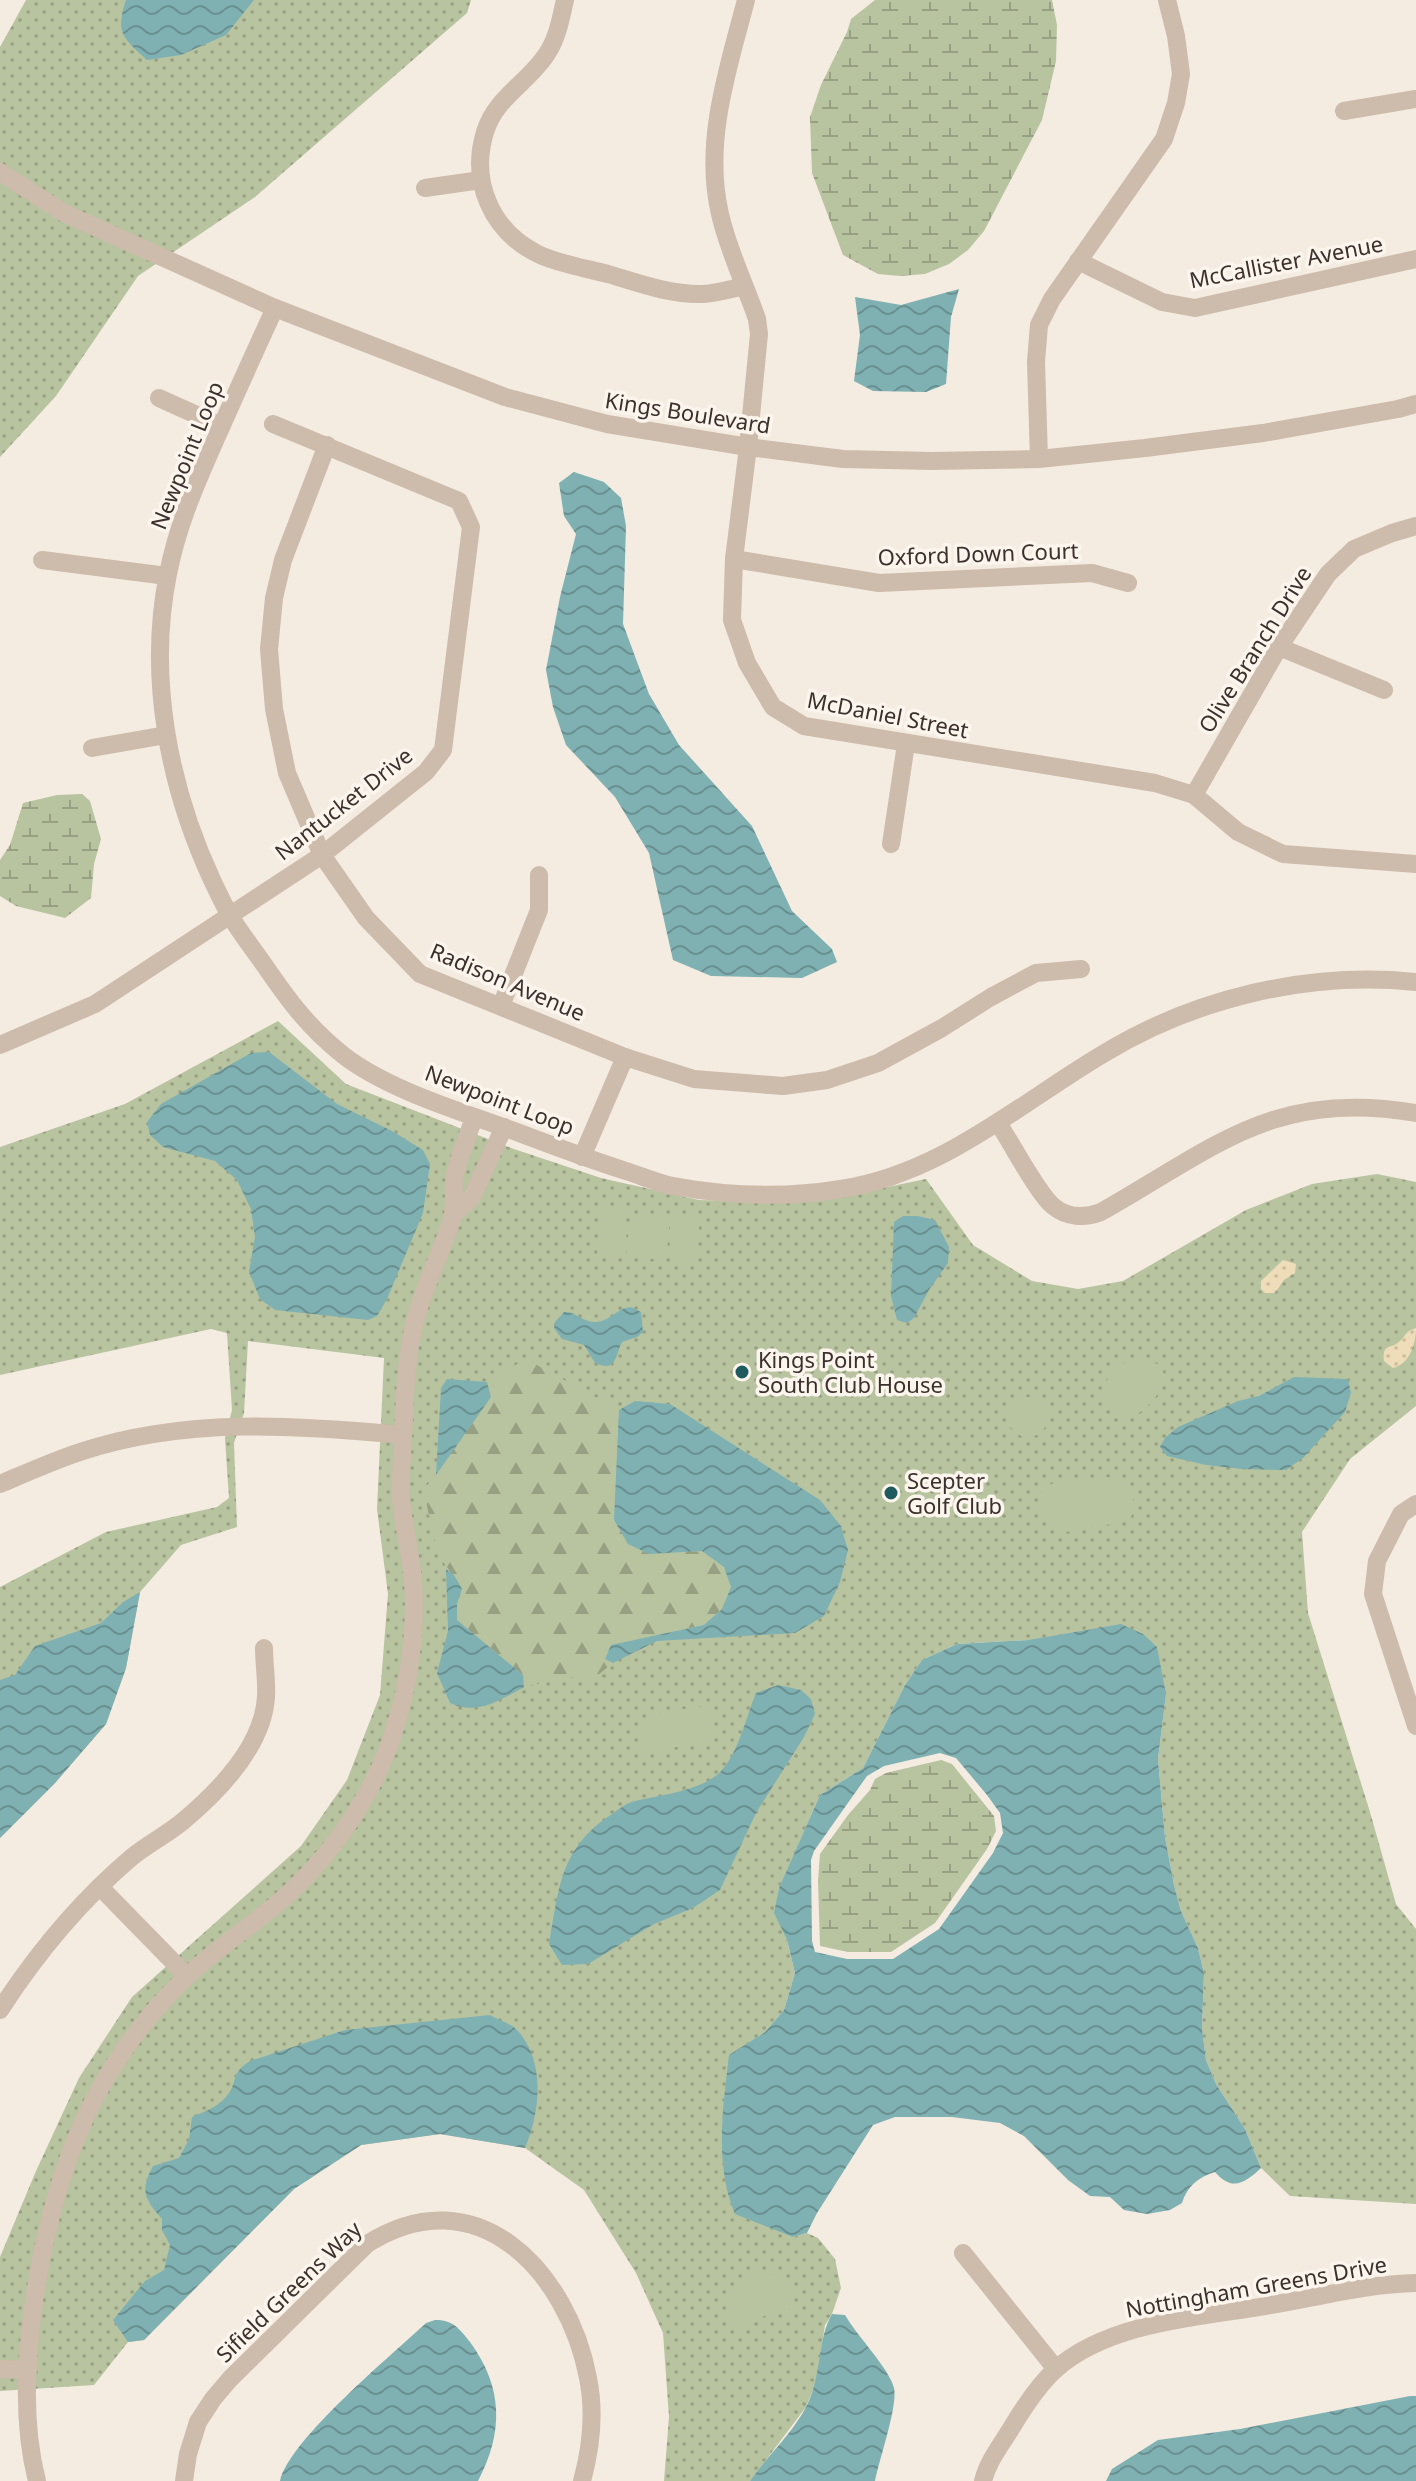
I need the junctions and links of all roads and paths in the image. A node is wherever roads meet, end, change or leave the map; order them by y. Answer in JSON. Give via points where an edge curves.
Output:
{"nodes":[{"id":1,"x":565,"y":0,"type":"edge"},
{"id":2,"x":746,"y":0,"type":"edge"},
{"id":3,"x":1167,"y":0,"type":"edge"},
{"id":4,"x":1416,"y":99,"type":"edge"},
{"id":5,"x":1344,"y":111,"type":"dead end"},
{"id":6,"x":0,"y":172,"type":"edge"},
{"id":7,"x":481,"y":180,"type":"junction"},
{"id":8,"x":425,"y":188,"type":"dead end"},
{"id":9,"x":1416,"y":259,"type":"edge"},
{"id":10,"x":1078,"y":261,"type":"junction"},
{"id":11,"x":744,"y":286,"type":"junction"},
{"id":12,"x":275,"y":308,"type":"junction"},
{"id":13,"x":159,"y":398,"type":"dead end"},
{"id":14,"x":1416,"y":404,"type":"edge"},
{"id":15,"x":273,"y":424,"type":"dead end"},
{"id":16,"x":221,"y":426,"type":"junction"},
{"id":17,"x":327,"y":445,"type":"junction"},
{"id":18,"x":748,"y":447,"type":"junction"},
{"id":19,"x":1039,"y":459,"type":"junction"},
{"id":20,"x":1416,"y":526,"type":"edge"},
{"id":21,"x":734,"y":559,"type":"junction"},
{"id":22,"x":42,"y":560,"type":"dead end"},
{"id":23,"x":167,"y":576,"type":"junction"},
{"id":24,"x":1128,"y":583,"type":"dead end"},
{"id":25,"x":1279,"y":647,"type":"junction"},
{"id":26,"x":1384,"y":690,"type":"dead end"},
{"id":27,"x":166,"y":735,"type":"junction"},
{"id":28,"x":906,"y":744,"type":"junction"},
{"id":29,"x":92,"y":748,"type":"dead end"},
{"id":30,"x":1194,"y":795,"type":"junction"},
{"id":31,"x":891,"y":844,"type":"dead end"},
{"id":32,"x":322,"y":855,"type":"junction"},
{"id":33,"x":1416,"y":864,"type":"edge"},
{"id":34,"x":539,"y":875,"type":"dead end"},
{"id":35,"x":229,"y":914,"type":"junction"},
{"id":36,"x":1081,"y":969,"type":"dead end"},
{"id":37,"x":1416,"y":982,"type":"edge"},
{"id":38,"x":501,"y":1006,"type":"junction"},
{"id":39,"x":0,"y":1045,"type":"edge"},
{"id":40,"x":625,"y":1057,"type":"junction"},
{"id":41,"x":1416,"y":1113,"type":"edge"},
{"id":42,"x":474,"y":1117,"type":"junction"},
{"id":43,"x":998,"y":1123,"type":"junction"},
{"id":44,"x":504,"y":1127,"type":"junction"},
{"id":45,"x":582,"y":1157,"type":"junction"},
{"id":46,"x":453,"y":1215,"type":"junction"},
{"id":47,"x":403,"y":1435,"type":"junction"},
{"id":48,"x":0,"y":1484,"type":"edge"},
{"id":49,"x":1416,"y":1504,"type":"edge"},
{"id":50,"x":264,"y":1648,"type":"dead end"},
{"id":51,"x":1416,"y":1726,"type":"edge"},
{"id":52,"x":100,"y":1887,"type":"junction"},
{"id":53,"x":187,"y":1976,"type":"junction"},
{"id":54,"x":0,"y":2010,"type":"edge"},
{"id":55,"x":963,"y":2253,"type":"dead end"},
{"id":56,"x":1416,"y":2283,"type":"edge"},
{"id":57,"x":0,"y":2369,"type":"edge"},
{"id":58,"x":1056,"y":2369,"type":"junction"},
{"id":59,"x":28,"y":2370,"type":"junction"},
{"id":60,"x":37,"y":2481,"type":"edge"},
{"id":61,"x":184,"y":2481,"type":"edge"},
{"id":62,"x":582,"y":2481,"type":"edge"},
{"id":63,"x":983,"y":2481,"type":"edge"}],
"edges":[{"from":1,"to":7,"type":"street","via":[[548,52],[491,116],[481,148]]},
{"from":2,"to":11,"type":"street","name":"McDaniel Street","via":[[714,152],[720,214]]},
{"from":3,"to":10,"type":"street","via":[[1181,74],[1164,139]]},
{"from":4,"to":5,"type":"street"},
{"from":6,"to":12,"type":"street","name":"Kings Boulevard","via":[[64,213]]},
{"from":7,"to":8,"type":"street"},
{"from":7,"to":11,"type":"street","via":[[487,204],[502,227],[541,256],[678,292],[702,294]]},
{"from":9,"to":10,"type":"street","name":"McCallister Avenue","via":[[1195,308],[1162,302]]},
{"from":10,"to":19,"type":"street","via":[[1039,325]]},
{"from":11,"to":18,"type":"street","name":"McDaniel Street","via":[[759,334]]},
{"from":12,"to":16,"type":"street","name":"Newpoint Loop"},
{"from":12,"to":18,"type":"street","name":"Kings Boulevard","via":[[505,397],[607,424]]},
{"from":13,"to":16,"type":"street"},
{"from":14,"to":19,"type":"street","name":"Kings Boulevard","via":[[1263,433]]},
{"from":15,"to":17,"type":"street","name":"Nantucket Drive"},
{"from":16,"to":23,"type":"street","name":"Newpoint Loop","via":[[181,519]]},
{"from":17,"to":32,"type":"street","name":"Radison Avenue","via":[[283,560],[269,649],[287,773]]},
{"from":17,"to":32,"type":"street","name":"Nantucket Drive","via":[[459,501],[471,527],[443,750],[426,772]]},
{"from":18,"to":19,"type":"street","name":"Kings Boulevard","via":[[843,459]]},
{"from":18,"to":21,"type":"street","name":"McDaniel Street"},
{"from":20,"to":25,"type":"street","name":"Olive Branch Drive","via":[[1354,549],[1328,574]]},
{"from":21,"to":24,"type":"street","name":"Oxford Down Court","via":[[879,583],[1092,573]]},
{"from":21,"to":28,"type":"street","name":"McDaniel Street","via":[[732,620],[747,663],[773,707],[804,726]]},
{"from":22,"to":23,"type":"street"},
{"from":23,"to":27,"type":"street","name":"Newpoint Loop","via":[[159,638]]},
{"from":25,"to":26,"type":"street"},
{"from":25,"to":30,"type":"street","name":"Olive Branch Drive"},
{"from":27,"to":29,"type":"street"},
{"from":27,"to":35,"type":"street","name":"Newpoint Loop","via":[[195,843]]},
{"from":28,"to":30,"type":"street","name":"McDaniel Street","via":[[1155,783]]},
{"from":28,"to":31,"type":"street"},
{"from":30,"to":33,"type":"street","name":"McDaniel Street","via":[[1238,832],[1283,854]]},
{"from":32,"to":35,"type":"street","name":"Nantucket Drive"},
{"from":32,"to":38,"type":"street","name":"Radison Avenue","via":[[366,918],[420,974]]},
{"from":34,"to":38,"type":"street","via":[[539,910]]},
{"from":35,"to":39,"type":"street","name":"Nantucket Drive","via":[[95,1004]]},
{"from":35,"to":42,"type":"street","name":"Newpoint Loop","via":[[306,1022],[346,1057],[381,1079]]},
{"from":36,"to":40,"type":"street","name":"Radison Avenue","via":[[1036,973],[878,1063],[827,1080],[783,1086],[694,1079]]},
{"from":37,"to":43,"type":"street","name":"Newpoint Loop","via":[[1309,984],[1203,1006],[1102,1054]]},
{"from":38,"to":40,"type":"street","name":"Radison Avenue"},
{"from":40,"to":45,"type":"street"},
{"from":41,"to":43,"type":"street","via":[[1337,1106],[1270,1119],[1220,1141],[1101,1212],[1083,1216],[1059,1210],[1047,1200]]},
{"from":42,"to":44,"type":"street","name":"Newpoint Loop"},
{"from":42,"to":46,"type":"street","via":[[456,1174]]},
{"from":43,"to":45,"type":"street","name":"Newpoint Loop","via":[[895,1175],[846,1189],[793,1195],[671,1185]]},
{"from":44,"to":45,"type":"street","name":"Newpoint Loop"},
{"from":44,"to":46,"type":"street","via":[[472,1197]]},
{"from":46,"to":47,"type":"street","via":[[413,1326]]},
{"from":47,"to":48,"type":"street","via":[[281,1425],[174,1431],[81,1451]]},
{"from":47,"to":53,"type":"street","via":[[402,1501],[413,1581],[413,1630],[405,1691],[388,1749],[360,1805],[323,1857],[277,1904]]},
{"from":49,"to":51,"type":"street","via":[[1401,1514],[1377,1561],[1373,1594]]},
{"from":50,"to":52,"type":"street","via":[[266,1698],[259,1729],[243,1755],[220,1786],[181,1822]]},
{"from":52,"to":53,"type":"street"},
{"from":52,"to":54,"type":"street","via":[[32,1961]]},
{"from":53,"to":59,"type":"street","via":[[119,2056],[70,2152],[44,2245]]},
{"from":55,"to":58,"type":"street"},
{"from":56,"to":58,"type":"street","name":"Nottingham Greens Drive","via":[[1355,2288],[1128,2332],[1093,2345]]},
{"from":57,"to":59,"type":"street"},
{"from":58,"to":63,"type":"street","name":"Nottingham Greens Drive","via":[[996,2450]]},
{"from":59,"to":60,"type":"street"},
{"from":61,"to":62,"type":"street","name":"Sifield Greens Way","via":[[198,2422],[230,2379],[367,2244],[406,2225],[438,2220],[478,2226],[505,2238],[540,2273],[566,2314],[590,2392],[590,2439]]}]}
